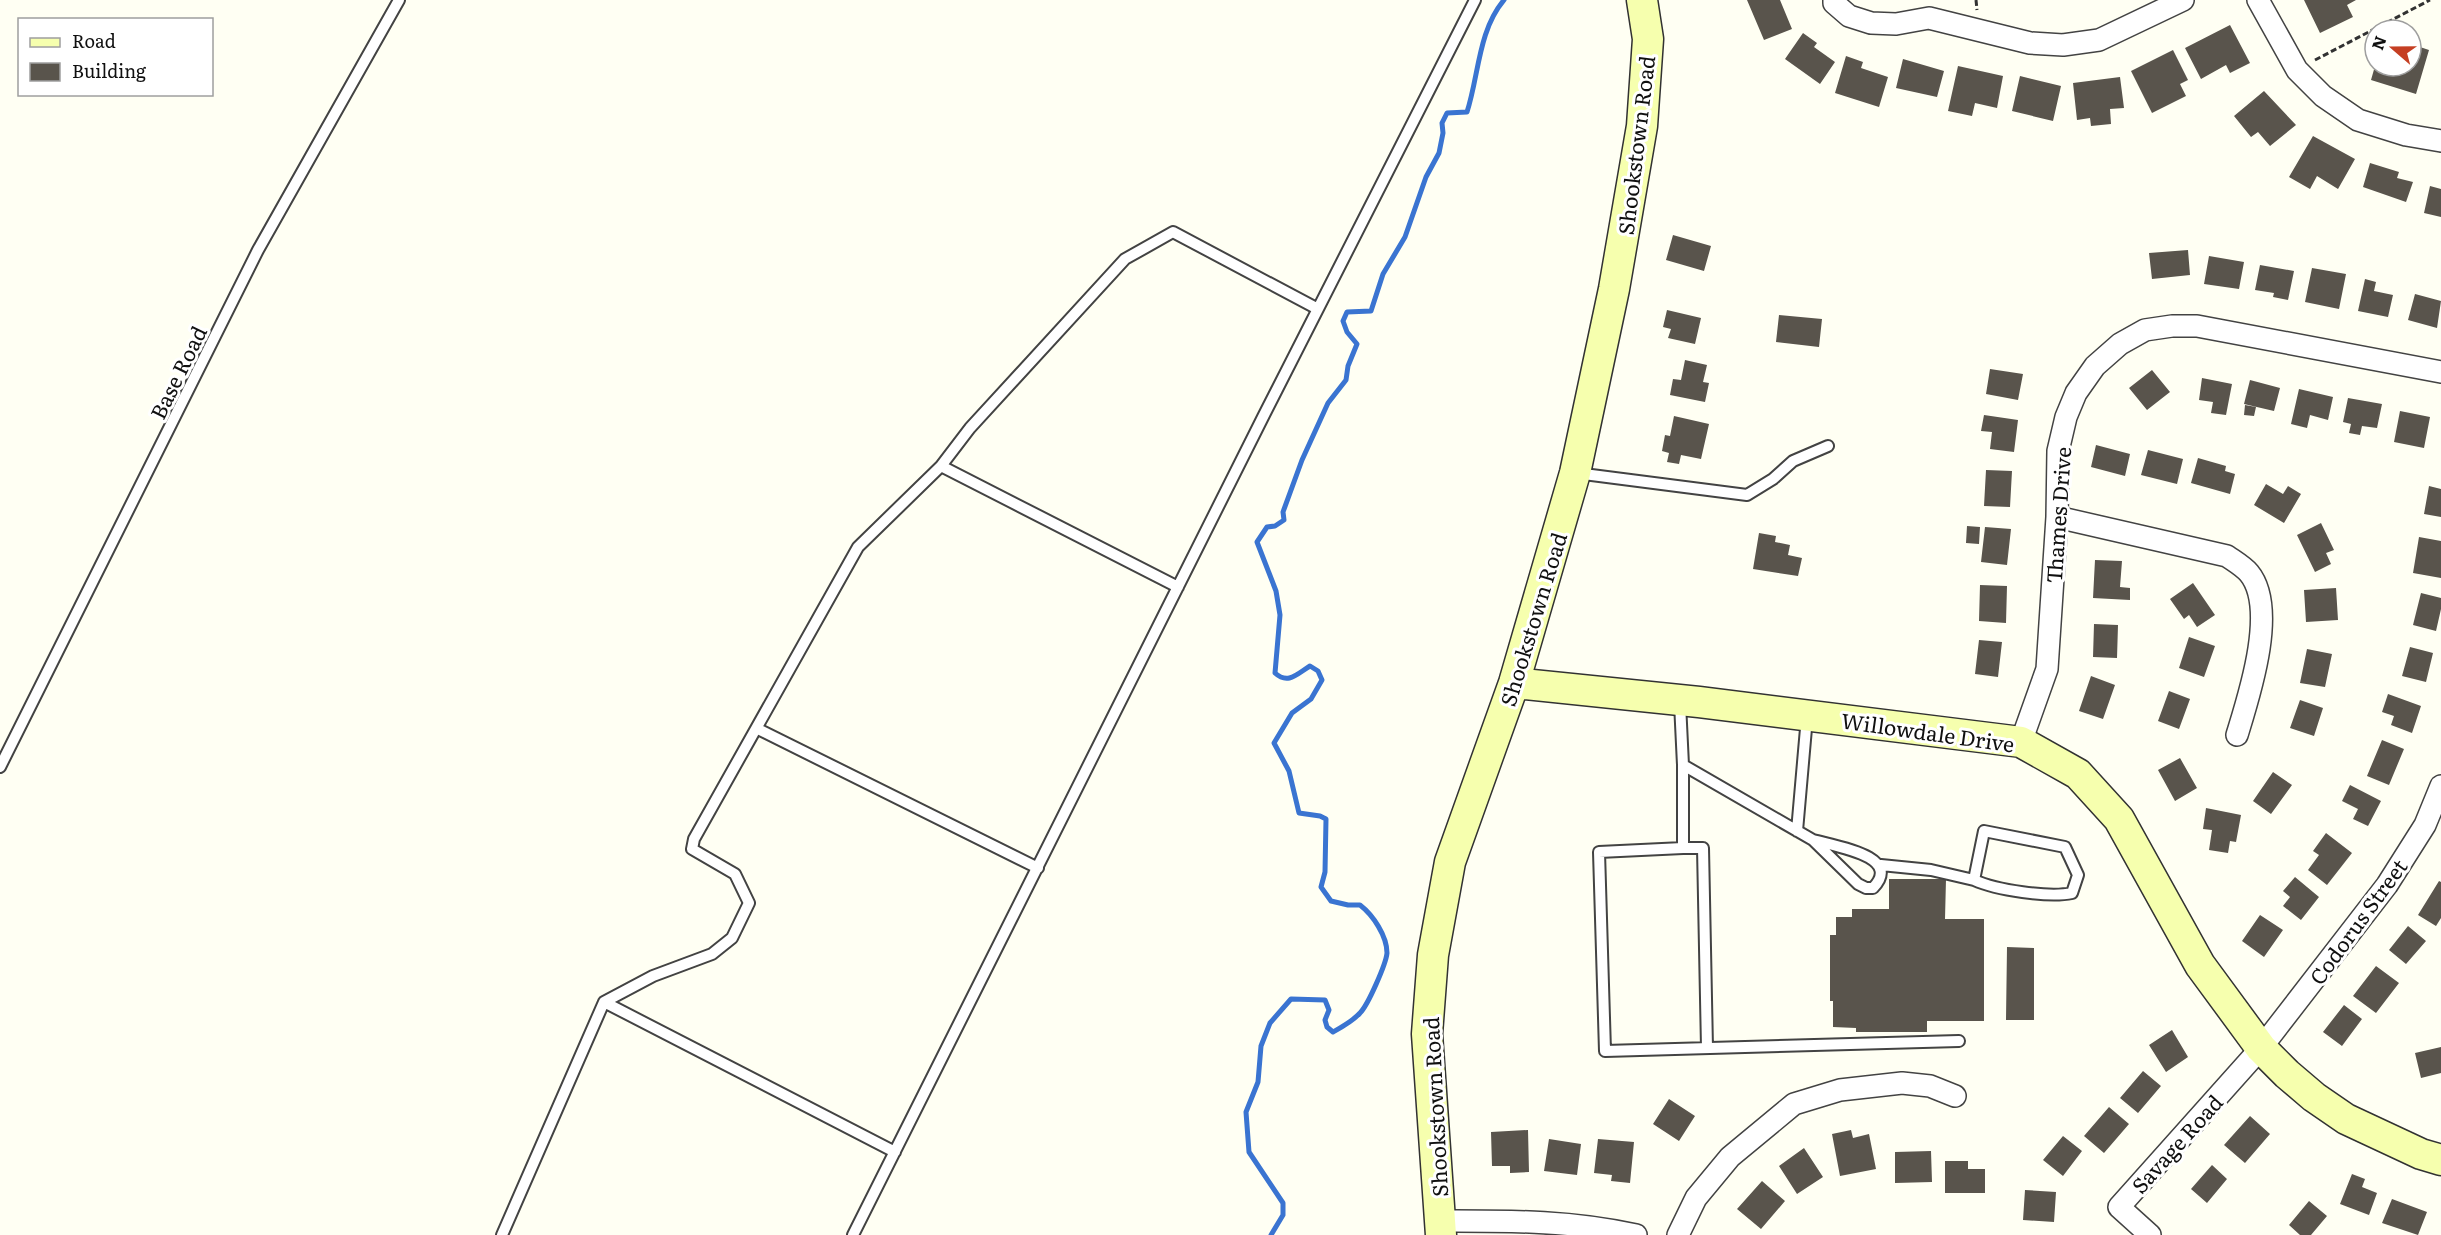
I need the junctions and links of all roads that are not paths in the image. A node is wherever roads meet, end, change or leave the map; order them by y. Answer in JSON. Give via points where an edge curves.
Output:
{"nodes":[{"id":1,"x":399,"y":0,"type":"edge"},
{"id":2,"x":1475,"y":0,"type":"edge"},
{"id":3,"x":1642,"y":0,"type":"edge"},
{"id":4,"x":1834,"y":0,"type":"edge"},
{"id":5,"x":2183,"y":0,"type":"edge"},
{"id":6,"x":2258,"y":0,"type":"edge"},
{"id":7,"x":1923,"y":9,"type":"edge"},
{"id":8,"x":2441,"y":141,"type":"edge"},
{"id":9,"x":1318,"y":309,"type":"junction"},
{"id":10,"x":2441,"y":372,"type":"edge"},
{"id":11,"x":1828,"y":446,"type":"dead end"},
{"id":12,"x":941,"y":466,"type":"junction"},
{"id":13,"x":1575,"y":473,"type":"junction"},
{"id":14,"x":2057,"y":517,"type":"junction"},
{"id":15,"x":1178,"y":587,"type":"junction"},
{"id":16,"x":1514,"y":683,"type":"junction"},
{"id":17,"x":1679,"y":699,"type":"junction"},
{"id":18,"x":1807,"y":715,"type":"junction"},
{"id":19,"x":758,"y":729,"type":"junction"},
{"id":20,"x":2237,"y":735,"type":"dead end"},
{"id":21,"x":2021,"y":742,"type":"junction"},
{"id":22,"x":1683,"y":765,"type":"junction"},
{"id":23,"x":0,"y":767,"type":"edge"},
{"id":24,"x":2441,"y":786,"type":"edge"},
{"id":25,"x":1797,"y":831,"type":"junction"},
{"id":26,"x":1813,"y":840,"type":"junction"},
{"id":27,"x":1683,"y":848,"type":"junction"},
{"id":28,"x":1881,"y":865,"type":"junction"},
{"id":29,"x":1038,"y":868,"type":"junction"},
{"id":30,"x":1974,"y":880,"type":"junction"},
{"id":31,"x":604,"y":1002,"type":"junction"},
{"id":32,"x":1959,"y":1041,"type":"dead end"},
{"id":33,"x":1707,"y":1048,"type":"junction"},
{"id":34,"x":2261,"y":1048,"type":"junction"},
{"id":35,"x":1955,"y":1096,"type":"dead end"},
{"id":36,"x":895,"y":1152,"type":"junction"},
{"id":37,"x":2441,"y":1160,"type":"edge"},
{"id":38,"x":1440,"y":1228,"type":"edge"},
{"id":39,"x":502,"y":1235,"type":"edge"},
{"id":40,"x":853,"y":1235,"type":"edge"},
{"id":41,"x":1636,"y":1235,"type":"edge"},
{"id":42,"x":1678,"y":1235,"type":"edge"},
{"id":43,"x":2150,"y":1235,"type":"edge"}],
"edges":[{"from":1,"to":23,"type":"lane","name":"Base Road","via":[[258,250]]},
{"from":2,"to":9,"type":"lane"},
{"from":3,"to":13,"type":"street","name":"Shookstown Road","via":[[1648,39],[1642,126],[1614,289]]},
{"from":4,"to":7,"type":"street","via":[[1849,16],[1871,22],[1896,24]]},
{"from":5,"to":7,"type":"street","via":[[2099,40],[2063,45],[2030,43]]},
{"from":6,"to":8,"type":"street","via":[[2297,70],[2323,96],[2358,120]]},
{"from":9,"to":12,"type":"lane","via":[[1173,232],[1125,259],[970,428]]},
{"from":9,"to":15,"type":"lane"},
{"from":10,"to":14,"type":"street","name":"Thames Drive","via":[[2197,326],[2145,330],[2120,344],[2096,366],[2076,393],[2058,451]]},
{"from":11,"to":13,"type":"lane","via":[[1793,461],[1748,495]]},
{"from":12,"to":15,"type":"lane"},
{"from":12,"to":19,"type":"lane","via":[[858,548]]},
{"from":13,"to":16,"type":"street","name":"Shookstown Road"},
{"from":14,"to":20,"type":"street","via":[[2227,556],[2249,574],[2261,603],[2261,638]]},
{"from":14,"to":21,"type":"street","name":"Thames Drive","via":[[2047,669]]},
{"from":15,"to":29,"type":"lane"},
{"from":16,"to":17,"type":"street","name":"Willowdale Drive"},
{"from":16,"to":38,"type":"street","name":"Shookstown Road","via":[[1450,862],[1433,955],[1427,1034]]},
{"from":17,"to":18,"type":"street","name":"Willowdale Drive"},
{"from":17,"to":22,"type":"lane"},
{"from":18,"to":21,"type":"street","name":"Willowdale Drive"},
{"from":18,"to":25,"type":"lane"},
{"from":19,"to":29,"type":"lane"},
{"from":19,"to":31,"type":"lane","via":[[694,839],[692,849],[735,874],[749,903],[732,938],[712,954],[653,976]]},
{"from":21,"to":34,"type":"street","name":"Willowdale Drive","via":[[2078,774],[2120,819],[2200,965]]},
{"from":22,"to":25,"type":"lane"},
{"from":22,"to":27,"type":"lane"},
{"from":24,"to":34,"type":"street","name":"Codorus Street","via":[[2425,825],[2387,885]]},
{"from":25,"to":26,"type":"lane"},
{"from":26,"to":28,"type":"lane","via":[[1861,853]]},
{"from":26,"to":28,"type":"lane","via":[[1838,867],[1866,888],[1873,888],[1881,880]]},
{"from":27,"to":33,"type":"lane","via":[[1703,849]]},
{"from":27,"to":33,"type":"lane","via":[[1599,852],[1605,1051]]},
{"from":28,"to":30,"type":"lane","via":[[1931,870]]},
{"from":29,"to":36,"type":"lane"},
{"from":30,"to":30,"type":"lane","via":[[1984,831],[2065,847],[2078,875],[2072,893],[2060,896],[1988,886]]},
{"from":31,"to":36,"type":"lane"},
{"from":31,"to":39,"type":"lane"},
{"from":32,"to":33,"type":"lane"},
{"from":34,"to":37,"type":"street","name":"Willowdale Drive","via":[[2314,1097],[2346,1119]]},
{"from":34,"to":43,"type":"street","name":"Savage Road","via":[[2119,1207]]},
{"from":35,"to":42,"type":"street","via":[[1930,1086],[1902,1083],[1840,1090],[1794,1104],[1730,1157],[1696,1198]]},
{"from":36,"to":40,"type":"lane"},
{"from":38,"to":41,"type":"street","via":[[1538,1221],[1598,1226]]}]}
